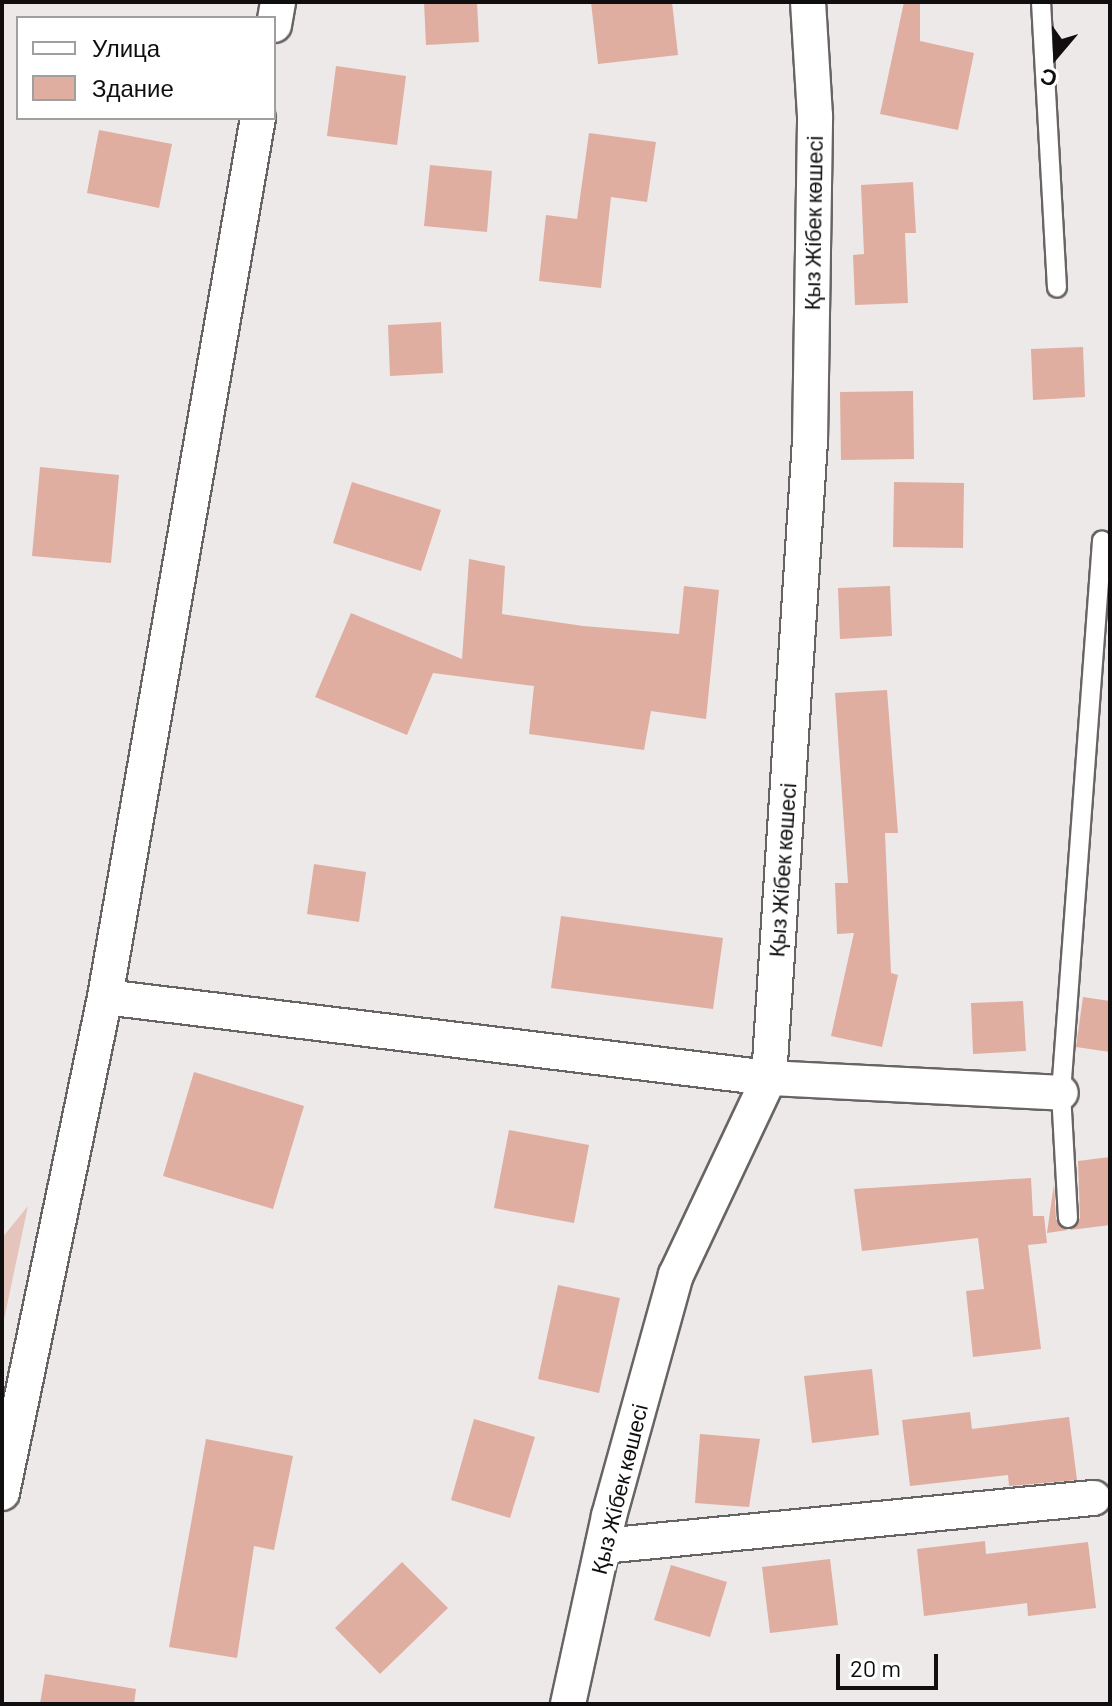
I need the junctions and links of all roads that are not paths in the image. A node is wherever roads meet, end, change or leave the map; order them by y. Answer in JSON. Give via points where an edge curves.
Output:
{"nodes":[{"id":1,"x":808,"y":2,"type":"edge"},
{"id":2,"x":1041,"y":2,"type":"edge"},
{"id":3,"x":258,"y":120,"type":"edge"},
{"id":4,"x":1057,"y":288,"type":"dead end"},
{"id":5,"x":1102,"y":541,"type":"dead end"},
{"id":6,"x":105,"y":997,"type":"junction"},
{"id":7,"x":769,"y":1078,"type":"junction"},
{"id":8,"x":1061,"y":1093,"type":"junction"},
{"id":9,"x":1068,"y":1218,"type":"dead end"},
{"id":10,"x":2,"y":1493,"type":"edge"},
{"id":11,"x":1094,"y":1498,"type":"dead end"},
{"id":12,"x":603,"y":1546,"type":"junction"},
{"id":13,"x":568,"y":1704,"type":"edge"}],
"edges":[{"from":1,"to":7,"type":"street","name":"Қыз Жібек көшесі","via":[[815,116],[810,441]]},
{"from":2,"to":4,"type":"lane"},
{"from":3,"to":6,"type":"street"},
{"from":5,"to":8,"type":"lane"},
{"from":6,"to":7,"type":"street"},
{"from":6,"to":10,"type":"street"},
{"from":7,"to":8,"type":"street"},
{"from":7,"to":12,"type":"street","name":"Қыз Жібек көшесі","via":[[676,1275]]},
{"from":8,"to":9,"type":"lane"},
{"from":11,"to":12,"type":"street"},
{"from":12,"to":13,"type":"street","name":"Қыз Жібек көшесі"}]}
